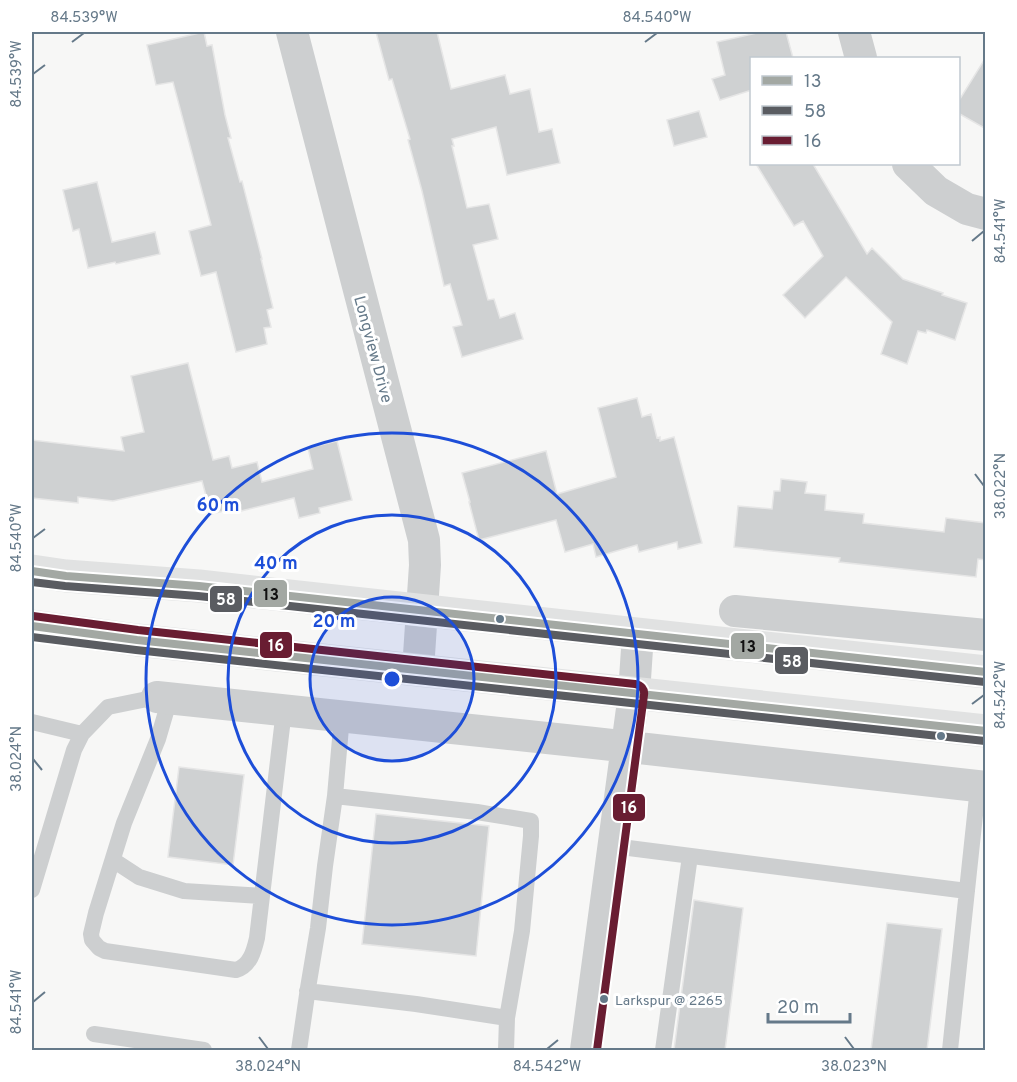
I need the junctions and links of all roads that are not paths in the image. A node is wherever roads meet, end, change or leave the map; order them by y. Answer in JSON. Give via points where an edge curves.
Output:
{"nodes":[{"id":1,"x":292,"y":32,"type":"edge"},
{"id":2,"x":854,"y":32,"type":"edge"},
{"id":3,"x":861,"y":57,"type":"edge"},
{"id":4,"x":909,"y":165,"type":"edge"},
{"id":5,"x":986,"y":214,"type":"edge"},
{"id":6,"x":32,"y":571,"type":"edge"},
{"id":7,"x":422,"y":610,"type":"junction"},
{"id":8,"x":735,"y":611,"type":"dead end"},
{"id":9,"x":32,"y":626,"type":"edge"},
{"id":10,"x":638,"y":634,"type":"junction"},
{"id":11,"x":986,"y":635,"type":"edge"},
{"id":12,"x":418,"y":670,"type":"junction"},
{"id":13,"x":986,"y":672,"type":"edge"},
{"id":14,"x":634,"y":694,"type":"junction"},
{"id":15,"x":164,"y":698,"type":"junction"},
{"id":16,"x":284,"y":710,"type":"junction"},
{"id":17,"x":342,"y":716,"type":"junction"},
{"id":18,"x":32,"y":722,"type":"edge"},
{"id":19,"x":986,"y":731,"type":"edge"},
{"id":20,"x":82,"y":734,"type":"junction"},
{"id":21,"x":627,"y":747,"type":"junction"},
{"id":22,"x":982,"y":787,"type":"edge"},
{"id":23,"x":335,"y":796,"type":"junction"},
{"id":24,"x":613,"y":846,"type":"junction"},
{"id":25,"x":690,"y":856,"type":"junction"},
{"id":26,"x":113,"y":860,"type":"junction"},
{"id":27,"x":32,"y":890,"type":"edge"},
{"id":28,"x":966,"y":891,"type":"junction"},
{"id":29,"x":262,"y":896,"type":"junction"},
{"id":30,"x":308,"y":991,"type":"junction"},
{"id":31,"x":507,"y":1018,"type":"junction"},
{"id":32,"x":94,"y":1034,"type":"dead end"},
{"id":33,"x":204,"y":1050,"type":"edge"},
{"id":34,"x":299,"y":1050,"type":"edge"},
{"id":35,"x":506,"y":1050,"type":"edge"},
{"id":36,"x":586,"y":1050,"type":"edge"},
{"id":37,"x":663,"y":1050,"type":"edge"},
{"id":38,"x":950,"y":1050,"type":"edge"}],
"edges":[{"from":1,"to":7,"type":"street","name":"Longview Drive","via":[[424,540]]},
{"from":2,"to":3,"type":"street"},
{"from":4,"to":5,"type":"street","via":[[936,191],[967,209]]},
{"from":6,"to":7,"type":"main road"},
{"from":7,"to":10,"type":"main road"},
{"from":7,"to":12,"type":"street","name":"Longview Drive"},
{"from":8,"to":11,"type":"street"},
{"from":9,"to":12,"type":"main road"},
{"from":10,"to":13,"type":"main road"},
{"from":10,"to":14,"type":"street"},
{"from":12,"to":14,"type":"main road"},
{"from":14,"to":19,"type":"main road"},
{"from":14,"to":21,"type":"street"},
{"from":15,"to":16,"type":"street"},
{"from":15,"to":20,"type":"lane","via":[[108,707]]},
{"from":15,"to":26,"type":"lane","via":[[158,739]]},
{"from":16,"to":17,"type":"street"},
{"from":16,"to":29,"type":"lane"},
{"from":17,"to":21,"type":"street"},
{"from":17,"to":23,"type":"lane"},
{"from":18,"to":20,"type":"lane"},
{"from":20,"to":27,"type":"lane"},
{"from":21,"to":22,"type":"street"},
{"from":21,"to":24,"type":"street"},
{"from":22,"to":28,"type":"lane"},
{"from":23,"to":30,"type":"lane"},
{"from":23,"to":31,"type":"lane","via":[[531,821],[522,931]]},
{"from":24,"to":25,"type":"lane"},
{"from":24,"to":36,"type":"street"},
{"from":25,"to":28,"type":"lane"},
{"from":25,"to":37,"type":"lane"},
{"from":26,"to":29,"type":"lane","via":[[139,877],[184,891]]},
{"from":26,"to":29,"type":"lane","via":[[91,934],[92,940],[105,951],[242,968],[252,955],[257,938]]},
{"from":28,"to":38,"type":"lane"},
{"from":30,"to":31,"type":"lane"},
{"from":30,"to":34,"type":"lane"},
{"from":31,"to":35,"type":"lane"},
{"from":32,"to":33,"type":"lane"}]}
